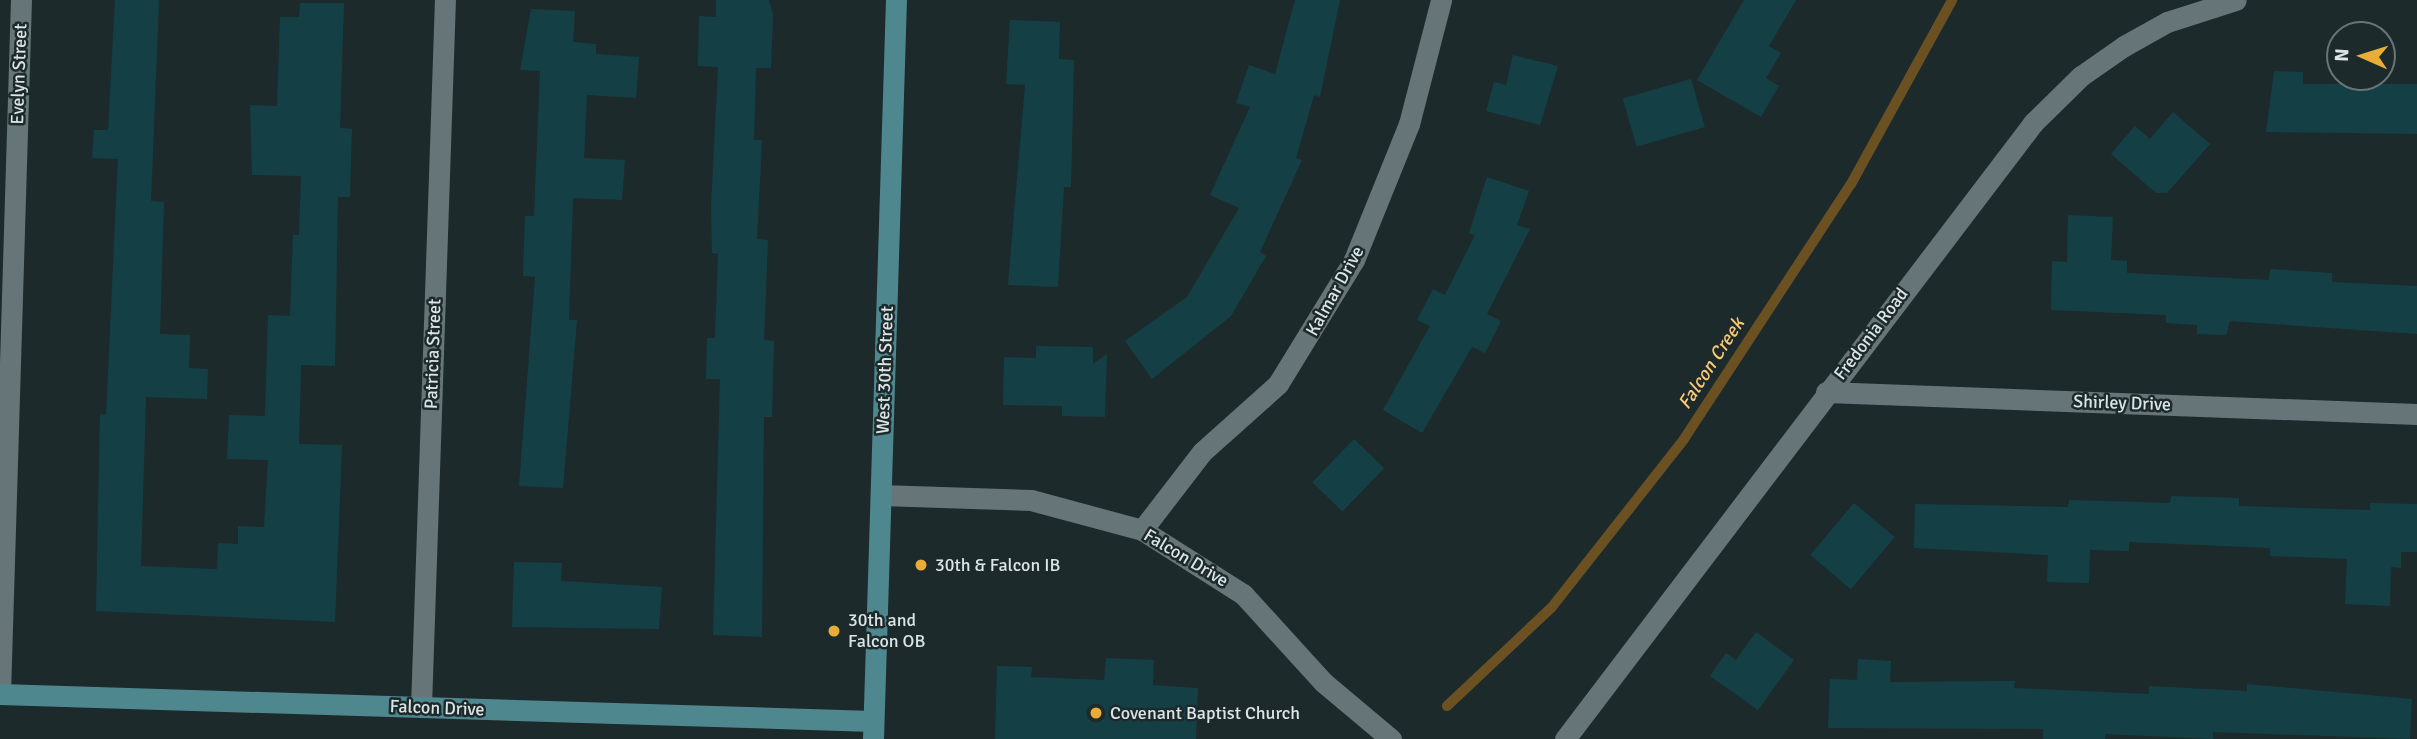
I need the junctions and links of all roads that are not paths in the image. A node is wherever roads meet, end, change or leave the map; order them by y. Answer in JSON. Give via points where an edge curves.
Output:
{"nodes":[{"id":1,"x":21,"y":0,"type":"edge"},
{"id":2,"x":445,"y":0,"type":"edge"},
{"id":3,"x":896,"y":0,"type":"edge"},
{"id":4,"x":1441,"y":0,"type":"edge"},
{"id":5,"x":2236,"y":0,"type":"edge"},
{"id":6,"x":1826,"y":391,"type":"junction"},
{"id":7,"x":2417,"y":414,"type":"edge"},
{"id":8,"x":881,"y":495,"type":"junction"},
{"id":9,"x":1142,"y":530,"type":"junction"},
{"id":10,"x":0,"y":694,"type":"edge"},
{"id":11,"x":421,"y":707,"type":"junction"},
{"id":12,"x":873,"y":730,"type":"edge"},
{"id":13,"x":1391,"y":739,"type":"edge"},
{"id":14,"x":1565,"y":739,"type":"edge"}],
"edges":[{"from":1,"to":10,"type":"street","name":"Evelyn Street"},
{"from":2,"to":11,"type":"street","name":"Patricia Street"},
{"from":3,"to":8,"type":"street","name":"West 30th Street"},
{"from":4,"to":9,"type":"street","name":"Kalmar Drive","via":[[1409,124],[1354,260],[1278,384],[1202,452]]},
{"from":5,"to":6,"type":"street","name":"Fredonia Road","via":[[2152,30],[2073,83],[2022,136]]},
{"from":6,"to":7,"type":"street","name":"Shirley Drive"},
{"from":6,"to":14,"type":"street","name":"Fredonia Road"},
{"from":8,"to":9,"type":"street","name":"Falcon Drive","via":[[1031,500]]},
{"from":8,"to":12,"type":"street","name":"West 30th Street"},
{"from":9,"to":13,"type":"street","name":"Falcon Drive","via":[[1243,594],[1323,682]]},
{"from":10,"to":11,"type":"street","name":"Falcon Drive"},
{"from":11,"to":12,"type":"street","name":"Falcon Drive"}]}
